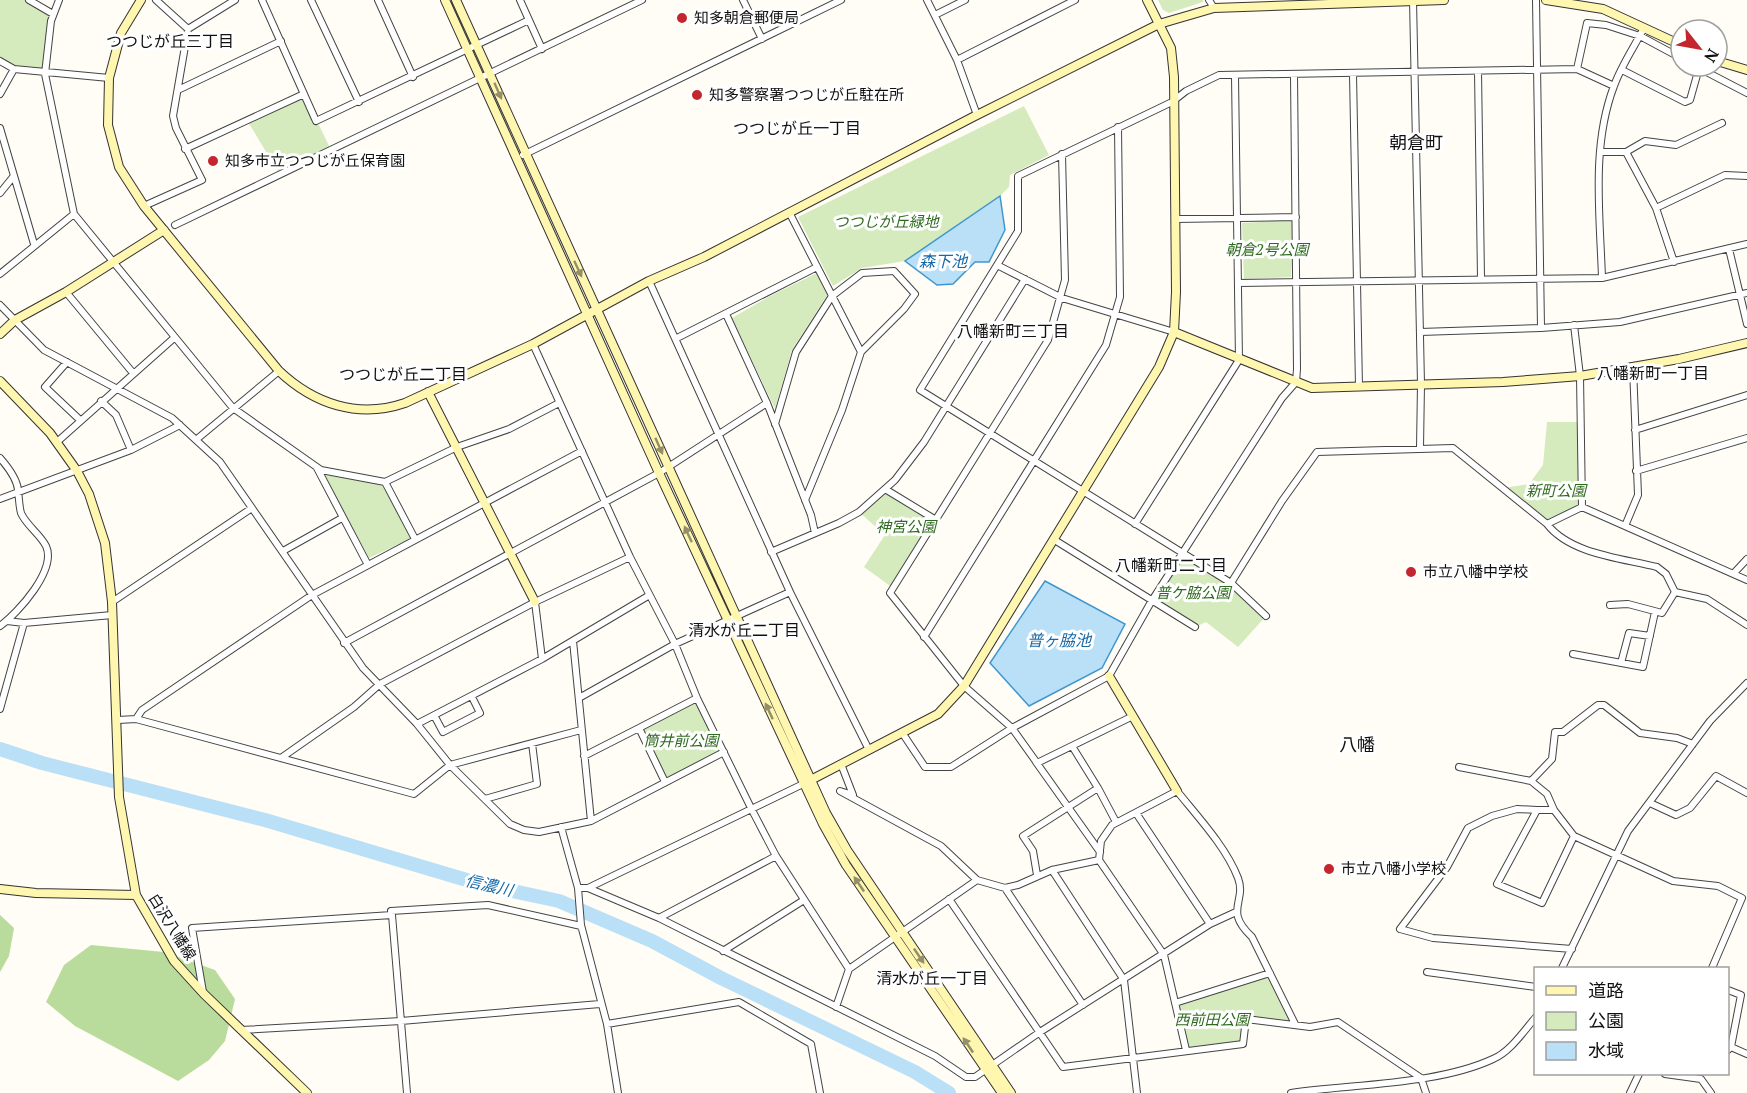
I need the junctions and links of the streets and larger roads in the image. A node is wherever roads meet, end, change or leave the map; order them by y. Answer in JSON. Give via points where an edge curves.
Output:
{"nodes":[{"id":1,"x":29,"y":0,"type":"edge"},
{"id":2,"x":59,"y":0,"type":"edge"},
{"id":3,"x":141,"y":0,"type":"edge"},
{"id":4,"x":156,"y":0,"type":"edge"},
{"id":5,"x":235,"y":0,"type":"edge"},
{"id":6,"x":262,"y":0,"type":"edge"},
{"id":7,"x":310,"y":0,"type":"edge"},
{"id":8,"x":378,"y":0,"type":"edge"},
{"id":9,"x":445,"y":0,"type":"edge"},
{"id":10,"x":456,"y":0,"type":"edge"},
{"id":11,"x":520,"y":0,"type":"edge"},
{"id":12,"x":642,"y":0,"type":"edge"},
{"id":13,"x":743,"y":0,"type":"edge"},
{"id":14,"x":841,"y":0,"type":"edge"},
{"id":15,"x":927,"y":0,"type":"edge"},
{"id":16,"x":965,"y":0,"type":"edge"},
{"id":17,"x":1076,"y":0,"type":"edge"},
{"id":18,"x":1148,"y":0,"type":"edge"},
{"id":19,"x":1413,"y":0,"type":"edge"},
{"id":20,"x":1444,"y":0,"type":"edge"},
{"id":21,"x":1536,"y":0,"type":"edge"},
{"id":22,"x":1546,"y":0,"type":"edge"},
{"id":23,"x":1211,"y":4,"type":"edge"},
{"id":24,"x":1595,"y":4,"type":"edge"},
{"id":25,"x":53,"y":14,"type":"junction"},
{"id":26,"x":935,"y":15,"type":"junction"},
{"id":27,"x":529,"y":20,"type":"junction"},
{"id":28,"x":1159,"y":24,"type":"junction"},
{"id":29,"x":188,"y":29,"type":"junction"},
{"id":30,"x":1642,"y":32,"type":"junction"},
{"id":31,"x":762,"y":39,"type":"junction"},
{"id":32,"x":281,"y":41,"type":"junction"},
{"id":33,"x":1669,"y":41,"type":"edge"},
{"id":34,"x":477,"y":46,"type":"junction"},
{"id":35,"x":542,"y":49,"type":"junction"},
{"id":36,"x":467,"y":50,"type":"junction"},
{"id":37,"x":1669,"y":50,"type":"edge"},
{"id":38,"x":957,"y":60,"type":"junction"},
{"id":39,"x":0,"y":61,"type":"edge"},
{"id":40,"x":1729,"y":65,"type":"edge"},
{"id":41,"x":14,"y":69,"type":"junction"},
{"id":42,"x":1577,"y":69,"type":"junction"},
{"id":43,"x":1538,"y":70,"type":"junction"},
{"id":44,"x":1622,"y":70,"type":"junction"},
{"id":45,"x":1747,"y":70,"type":"edge"},
{"id":46,"x":1478,"y":71,"type":"junction"},
{"id":47,"x":1415,"y":72,"type":"junction"},
{"id":48,"x":45,"y":74,"type":"junction"},
{"id":49,"x":489,"y":74,"type":"junction"},
{"id":50,"x":1353,"y":74,"type":"junction"},
{"id":51,"x":1294,"y":75,"type":"junction"},
{"id":52,"x":1235,"y":76,"type":"junction"},
{"id":53,"x":413,"y":77,"type":"junction"},
{"id":54,"x":109,"y":78,"type":"junction"},
{"id":55,"x":480,"y":78,"type":"junction"},
{"id":56,"x":1695,"y":78,"type":"edge"},
{"id":57,"x":1718,"y":78,"type":"edge"},
{"id":58,"x":1614,"y":86,"type":"junction"},
{"id":59,"x":178,"y":90,"type":"junction"},
{"id":60,"x":1747,"y":93,"type":"edge"},
{"id":61,"x":0,"y":94,"type":"edge"},
{"id":62,"x":304,"y":94,"type":"junction"},
{"id":63,"x":359,"y":102,"type":"junction"},
{"id":64,"x":1172,"y":102,"type":"junction"},
{"id":65,"x":977,"y":115,"type":"junction"},
{"id":66,"x":1722,"y":123,"type":"dead end"},
{"id":67,"x":1118,"y":127,"type":"junction"},
{"id":68,"x":0,"y":128,"type":"edge"},
{"id":69,"x":186,"y":149,"type":"junction"},
{"id":70,"x":1600,"y":152,"type":"junction"},
{"id":71,"x":1626,"y":152,"type":"junction"},
{"id":72,"x":526,"y":153,"type":"junction"},
{"id":73,"x":1062,"y":153,"type":"junction"},
{"id":74,"x":517,"y":158,"type":"junction"},
{"id":75,"x":1747,"y":176,"type":"edge"},
{"id":76,"x":13,"y":177,"type":"junction"},
{"id":77,"x":0,"y":193,"type":"edge"},
{"id":78,"x":144,"y":206,"type":"junction"},
{"id":79,"x":1656,"y":208,"type":"junction"},
{"id":80,"x":789,"y":212,"type":"junction"},
{"id":81,"x":74,"y":214,"type":"junction"},
{"id":82,"x":1296,"y":217,"type":"junction"},
{"id":83,"x":1237,"y":218,"type":"junction"},
{"id":84,"x":1174,"y":219,"type":"junction"},
{"id":85,"x":175,"y":225,"type":"dead end"},
{"id":86,"x":164,"y":230,"type":"junction"},
{"id":87,"x":34,"y":244,"type":"junction"},
{"id":88,"x":1747,"y":244,"type":"edge"},
{"id":89,"x":1729,"y":249,"type":"junction"},
{"id":90,"x":111,"y":262,"type":"junction"},
{"id":91,"x":1674,"y":262,"type":"junction"},
{"id":92,"x":997,"y":265,"type":"junction"},
{"id":93,"x":817,"y":267,"type":"junction"},
{"id":94,"x":0,"y":274,"type":"edge"},
{"id":95,"x":1541,"y":278,"type":"junction"},
{"id":96,"x":1602,"y":278,"type":"junction"},
{"id":97,"x":1025,"y":279,"type":"junction"},
{"id":98,"x":1481,"y":279,"type":"junction"},
{"id":99,"x":1418,"y":280,"type":"junction"},
{"id":100,"x":649,"y":281,"type":"junction"},
{"id":101,"x":1357,"y":281,"type":"junction"},
{"id":102,"x":1238,"y":283,"type":"junction"},
{"id":103,"x":1298,"y":283,"type":"junction"},
{"id":104,"x":66,"y":292,"type":"junction"},
{"id":105,"x":1747,"y":293,"type":"edge"},
{"id":106,"x":1739,"y":295,"type":"junction"},
{"id":107,"x":832,"y":296,"type":"junction"},
{"id":108,"x":1062,"y":298,"type":"junction"},
{"id":109,"x":0,"y":305,"type":"edge"},
{"id":110,"x":597,"y":310,"type":"junction"},
{"id":111,"x":588,"y":314,"type":"junction"},
{"id":112,"x":726,"y":314,"type":"junction"},
{"id":113,"x":1114,"y":314,"type":"junction"},
{"id":114,"x":15,"y":320,"type":"junction"},
{"id":115,"x":1747,"y":324,"type":"edge"},
{"id":116,"x":1574,"y":325,"type":"junction"},
{"id":117,"x":1541,"y":328,"type":"junction"},
{"id":118,"x":1174,"y":332,"type":"junction"},
{"id":119,"x":1420,"y":332,"type":"junction"},
{"id":120,"x":0,"y":334,"type":"edge"},
{"id":121,"x":174,"y":338,"type":"junction"},
{"id":122,"x":677,"y":338,"type":"junction"},
{"id":123,"x":1747,"y":343,"type":"edge"},
{"id":124,"x":533,"y":344,"type":"junction"},
{"id":125,"x":861,"y":352,"type":"junction"},
{"id":126,"x":1239,"y":360,"type":"junction"},
{"id":127,"x":67,"y":362,"type":"junction"},
{"id":128,"x":1633,"y":367,"type":"junction"},
{"id":129,"x":279,"y":371,"type":"junction"},
{"id":130,"x":133,"y":373,"type":"junction"},
{"id":131,"x":1580,"y":376,"type":"junction"},
{"id":132,"x":0,"y":381,"type":"edge"},
{"id":133,"x":1296,"y":382,"type":"junction"},
{"id":134,"x":1421,"y":384,"type":"junction"},
{"id":135,"x":116,"y":387,"type":"junction"},
{"id":136,"x":1359,"y":387,"type":"junction"},
{"id":137,"x":428,"y":392,"type":"junction"},
{"id":138,"x":1747,"y":395,"type":"edge"},
{"id":139,"x":101,"y":400,"type":"junction"},
{"id":140,"x":559,"y":403,"type":"junction"},
{"id":141,"x":767,"y":403,"type":"junction"},
{"id":142,"x":944,"y":407,"type":"junction"},
{"id":143,"x":233,"y":408,"type":"junction"},
{"id":144,"x":80,"y":420,"type":"junction"},
{"id":145,"x":775,"y":424,"type":"junction"},
{"id":146,"x":180,"y":425,"type":"junction"},
{"id":147,"x":1635,"y":430,"type":"junction"},
{"id":148,"x":990,"y":433,"type":"junction"},
{"id":149,"x":719,"y":434,"type":"junction"},
{"id":150,"x":1747,"y":438,"type":"edge"},
{"id":151,"x":197,"y":439,"type":"junction"},
{"id":152,"x":57,"y":442,"type":"junction"},
{"id":153,"x":457,"y":447,"type":"junction"},
{"id":154,"x":1420,"y":448,"type":"junction"},
{"id":155,"x":131,"y":450,"type":"junction"},
{"id":156,"x":582,"y":451,"type":"junction"},
{"id":157,"x":0,"y":458,"type":"edge"},
{"id":158,"x":1035,"y":462,"type":"junction"},
{"id":159,"x":669,"y":467,"type":"junction"},
{"id":160,"x":317,"y":468,"type":"junction"},
{"id":161,"x":77,"y":471,"type":"junction"},
{"id":162,"x":1636,"y":471,"type":"junction"},
{"id":163,"x":659,"y":473,"type":"junction"},
{"id":164,"x":385,"y":482,"type":"junction"},
{"id":165,"x":885,"y":489,"type":"junction"},
{"id":166,"x":1083,"y":492,"type":"junction"},
{"id":167,"x":18,"y":493,"type":"junction"},
{"id":168,"x":0,"y":499,"type":"edge"},
{"id":169,"x":805,"y":500,"type":"junction"},
{"id":170,"x":606,"y":501,"type":"junction"},
{"id":171,"x":483,"y":502,"type":"junction"},
{"id":172,"x":1582,"y":507,"type":"junction"},
{"id":173,"x":252,"y":508,"type":"junction"},
{"id":174,"x":342,"y":518,"type":"junction"},
{"id":175,"x":936,"y":520,"type":"junction"},
{"id":176,"x":1135,"y":524,"type":"junction"},
{"id":177,"x":1547,"y":524,"type":"junction"},
{"id":178,"x":1625,"y":526,"type":"junction"},
{"id":179,"x":815,"y":533,"type":"junction"},
{"id":180,"x":415,"y":539,"type":"junction"},
{"id":181,"x":1053,"y":539,"type":"junction"},
{"id":182,"x":283,"y":551,"type":"junction"},
{"id":183,"x":771,"y":552,"type":"junction"},
{"id":184,"x":509,"y":554,"type":"junction"},
{"id":185,"x":1184,"y":555,"type":"junction"},
{"id":186,"x":630,"y":557,"type":"junction"},
{"id":187,"x":1747,"y":559,"type":"edge"},
{"id":188,"x":368,"y":565,"type":"junction"},
{"id":189,"x":1734,"y":573,"type":"junction"},
{"id":190,"x":1747,"y":580,"type":"edge"},
{"id":191,"x":1231,"y":584,"type":"junction"},
{"id":192,"x":790,"y":592,"type":"junction"},
{"id":193,"x":1675,"y":592,"type":"junction"},
{"id":194,"x":312,"y":596,"type":"junction"},
{"id":195,"x":648,"y":596,"type":"junction"},
{"id":196,"x":112,"y":602,"type":"junction"},
{"id":197,"x":536,"y":602,"type":"junction"},
{"id":198,"x":1151,"y":602,"type":"junction"},
{"id":199,"x":1610,"y":605,"type":"dead end"},
{"id":200,"x":1655,"y":612,"type":"junction"},
{"id":201,"x":112,"y":615,"type":"junction"},
{"id":202,"x":1266,"y":616,"type":"dead end"},
{"id":203,"x":733,"y":620,"type":"junction"},
{"id":204,"x":7,"y":621,"type":"junction"},
{"id":205,"x":24,"y":623,"type":"junction"},
{"id":206,"x":1747,"y":625,"type":"edge"},
{"id":207,"x":0,"y":626,"type":"edge"},
{"id":208,"x":1195,"y":627,"type":"dead end"},
{"id":209,"x":1650,"y":636,"type":"junction"},
{"id":210,"x":924,"y":637,"type":"junction"},
{"id":211,"x":573,"y":641,"type":"junction"},
{"id":212,"x":344,"y":643,"type":"junction"},
{"id":213,"x":675,"y":644,"type":"junction"},
{"id":214,"x":1573,"y":654,"type":"dead end"},
{"id":215,"x":542,"y":659,"type":"junction"},
{"id":216,"x":1621,"y":663,"type":"junction"},
{"id":217,"x":1109,"y":676,"type":"junction"},
{"id":218,"x":1747,"y":683,"type":"edge"},
{"id":219,"x":380,"y":684,"type":"junction"},
{"id":220,"x":964,"y":686,"type":"junction"},
{"id":221,"x":472,"y":697,"type":"junction"},
{"id":222,"x":579,"y":698,"type":"junction"},
{"id":223,"x":698,"y":698,"type":"junction"},
{"id":224,"x":0,"y":709,"type":"edge"},
{"id":225,"x":435,"y":717,"type":"junction"},
{"id":226,"x":1131,"y":717,"type":"junction"},
{"id":227,"x":136,"y":719,"type":"junction"},
{"id":228,"x":118,"y":720,"type":"junction"},
{"id":229,"x":417,"y":724,"type":"junction"},
{"id":230,"x":1012,"y":728,"type":"junction"},
{"id":231,"x":639,"y":729,"type":"junction"},
{"id":232,"x":581,"y":730,"type":"junction"},
{"id":233,"x":903,"y":734,"type":"junction"},
{"id":234,"x":532,"y":743,"type":"junction"},
{"id":235,"x":1693,"y":744,"type":"junction"},
{"id":236,"x":1072,"y":746,"type":"junction"},
{"id":237,"x":869,"y":750,"type":"junction"},
{"id":238,"x":724,"y":752,"type":"junction"},
{"id":239,"x":584,"y":756,"type":"junction"},
{"id":240,"x":281,"y":758,"type":"junction"},
{"id":241,"x":1036,"y":761,"type":"junction"},
{"id":242,"x":841,"y":764,"type":"junction"},
{"id":243,"x":450,"y":765,"type":"junction"},
{"id":244,"x":1459,"y":767,"type":"dead end"},
{"id":245,"x":1531,"y":781,"type":"junction"},
{"id":246,"x":665,"y":782,"type":"junction"},
{"id":247,"x":807,"y":782,"type":"junction"},
{"id":248,"x":1098,"y":789,"type":"junction"},
{"id":249,"x":1177,"y":791,"type":"junction"},
{"id":250,"x":1747,"y":793,"type":"edge"},
{"id":251,"x":485,"y":799,"type":"junction"},
{"id":252,"x":1650,"y":803,"type":"junction"},
{"id":253,"x":1068,"y":807,"type":"junction"},
{"id":254,"x":752,"y":810,"type":"junction"},
{"id":255,"x":1537,"y":810,"type":"junction"},
{"id":256,"x":1554,"y":810,"type":"junction"},
{"id":257,"x":1136,"y":813,"type":"junction"},
{"id":258,"x":591,"y":821,"type":"junction"},
{"id":259,"x":1116,"y":822,"type":"junction"},
{"id":260,"x":561,"y":827,"type":"junction"},
{"id":261,"x":1574,"y":836,"type":"junction"},
{"id":262,"x":1100,"y":852,"type":"junction"},
{"id":263,"x":1618,"y":855,"type":"junction"},
{"id":264,"x":776,"y":856,"type":"junction"},
{"id":265,"x":1099,"y":860,"type":"junction"},
{"id":266,"x":1052,"y":870,"type":"junction"},
{"id":267,"x":1037,"y":875,"type":"junction"},
{"id":268,"x":977,"y":879,"type":"junction"},
{"id":269,"x":578,"y":888,"type":"junction"},
{"id":270,"x":588,"y":888,"type":"junction"},
{"id":271,"x":1005,"y":888,"type":"junction"},
{"id":272,"x":0,"y":890,"type":"edge"},
{"id":273,"x":136,"y":895,"type":"junction"},
{"id":274,"x":949,"y":898,"type":"junction"},
{"id":275,"x":804,"y":900,"type":"junction"},
{"id":276,"x":1236,"y":912,"type":"junction"},
{"id":277,"x":392,"y":915,"type":"junction"},
{"id":278,"x":659,"y":918,"type":"junction"},
{"id":279,"x":1210,"y":924,"type":"junction"},
{"id":280,"x":581,"y":926,"type":"junction"},
{"id":281,"x":902,"y":931,"type":"junction"},
{"id":282,"x":894,"y":937,"type":"junction"},
{"id":283,"x":1572,"y":949,"type":"junction"},
{"id":284,"x":723,"y":951,"type":"junction"},
{"id":285,"x":1164,"y":955,"type":"junction"},
{"id":286,"x":1563,"y":967,"type":"edge"},
{"id":287,"x":1713,"y":967,"type":"edge"},
{"id":288,"x":849,"y":969,"type":"junction"},
{"id":289,"x":1427,"y":972,"type":"dead end"},
{"id":290,"x":1270,"y":973,"type":"junction"},
{"id":291,"x":1124,"y":980,"type":"junction"},
{"id":292,"x":1534,"y":987,"type":"edge"},
{"id":293,"x":1729,"y":990,"type":"edge"},
{"id":294,"x":204,"y":994,"type":"junction"},
{"id":295,"x":1175,"y":1003,"type":"junction"},
{"id":296,"x":600,"y":1004,"type":"junction"},
{"id":297,"x":1083,"y":1005,"type":"junction"},
{"id":298,"x":836,"y":1007,"type":"junction"},
{"id":299,"x":1534,"y":1019,"type":"edge"},
{"id":300,"x":401,"y":1021,"type":"junction"},
{"id":301,"x":607,"y":1024,"type":"junction"},
{"id":302,"x":1295,"y":1024,"type":"junction"},
{"id":303,"x":241,"y":1030,"type":"junction"},
{"id":304,"x":1040,"y":1032,"type":"junction"},
{"id":305,"x":1730,"y":1034,"type":"edge"},
{"id":306,"x":1729,"y":1048,"type":"edge"},
{"id":307,"x":1185,"y":1050,"type":"junction"},
{"id":308,"x":1747,"y":1054,"type":"edge"},
{"id":309,"x":1134,"y":1056,"type":"junction"},
{"id":310,"x":988,"y":1067,"type":"junction"},
{"id":311,"x":1639,"y":1075,"type":"edge"},
{"id":312,"x":1684,"y":1075,"type":"edge"},
{"id":313,"x":1703,"y":1076,"type":"edge"},
{"id":314,"x":1421,"y":1078,"type":"junction"},
{"id":315,"x":1343,"y":1090,"type":"edge"},
{"id":316,"x":307,"y":1093,"type":"edge"},
{"id":317,"x":407,"y":1093,"type":"edge"},
{"id":318,"x":618,"y":1093,"type":"edge"},
{"id":319,"x":820,"y":1093,"type":"edge"},
{"id":320,"x":1002,"y":1093,"type":"edge"},
{"id":321,"x":1011,"y":1093,"type":"edge"},
{"id":322,"x":1137,"y":1093,"type":"edge"},
{"id":323,"x":1291,"y":1093,"type":"edge"},
{"id":324,"x":1426,"y":1093,"type":"edge"},
{"id":325,"x":1630,"y":1093,"type":"edge"},
{"id":326,"x":1711,"y":1093,"type":"edge"}],
"edges":[{"from":1,"to":25,"type":"street"},
{"from":2,"to":25,"type":"street"},
{"from":3,"to":54,"type":"street","via":[[122,33]]},
{"from":4,"to":29,"type":"street"},
{"from":5,"to":29,"type":"street"},
{"from":6,"to":32,"type":"street"},
{"from":7,"to":63,"type":"street"},
{"from":8,"to":53,"type":"street"},
{"from":9,"to":36,"type":"street"},
{"from":10,"to":34,"type":"street"},
{"from":11,"to":27,"type":"street"},
{"from":12,"to":35,"type":"street"},
{"from":13,"to":31,"type":"street"},
{"from":14,"to":31,"type":"street"},
{"from":15,"to":26,"type":"street"},
{"from":16,"to":26,"type":"street"},
{"from":17,"to":38,"type":"street"},
{"from":18,"to":28,"type":"street"},
{"from":19,"to":20,"type":"street"},
{"from":19,"to":23,"type":"street"},
{"from":19,"to":47,"type":"street"},
{"from":21,"to":43,"type":"street"},
{"from":22,"to":24,"type":"street"},
{"from":23,"to":28,"type":"street"},
{"from":24,"to":30,"type":"street"},
{"from":25,"to":48,"type":"street"},
{"from":26,"to":38,"type":"street"},
{"from":27,"to":34,"type":"street"},
{"from":27,"to":35,"type":"street"},
{"from":28,"to":64,"type":"street","via":[[1170,48]]},
{"from":28,"to":65,"type":"street"},
{"from":29,"to":59,"type":"street"},
{"from":30,"to":33,"type":"street"},
{"from":30,"to":37,"type":"street"},
{"from":30,"to":42,"type":"street","via":[[1587,23]]},
{"from":30,"to":44,"type":"street"},
{"from":31,"to":72,"type":"street"},
{"from":32,"to":59,"type":"street"},
{"from":32,"to":62,"type":"street"},
{"from":34,"to":36,"type":"street"},
{"from":34,"to":49,"type":"street"},
{"from":35,"to":49,"type":"street"},
{"from":36,"to":53,"type":"street"},
{"from":36,"to":55,"type":"street"},
{"from":38,"to":65,"type":"street"},
{"from":39,"to":41,"type":"street"},
{"from":40,"to":45,"type":"street"},
{"from":41,"to":48,"type":"street"},
{"from":41,"to":61,"type":"street"},
{"from":42,"to":43,"type":"street"},
{"from":42,"to":58,"type":"street"},
{"from":43,"to":46,"type":"street"},
{"from":43,"to":95,"type":"street"},
{"from":44,"to":56,"type":"street","via":[[1684,102],[1690,100]]},
{"from":44,"to":58,"type":"street"},
{"from":46,"to":47,"type":"street"},
{"from":46,"to":98,"type":"street"},
{"from":47,"to":50,"type":"street"},
{"from":47,"to":99,"type":"street"},
{"from":48,"to":54,"type":"street"},
{"from":48,"to":81,"type":"street"},
{"from":49,"to":55,"type":"street"},
{"from":49,"to":72,"type":"street","one_way":true},
{"from":50,"to":51,"type":"street"},
{"from":50,"to":101,"type":"street"},
{"from":51,"to":52,"type":"street"},
{"from":51,"to":82,"type":"street"},
{"from":52,"to":64,"type":"street","via":[[1219,75]]},
{"from":52,"to":83,"type":"street"},
{"from":53,"to":63,"type":"street"},
{"from":54,"to":78,"type":"street","via":[[108,125],[112,145],[119,167]]},
{"from":55,"to":74,"type":"street"},
{"from":55,"to":85,"type":"street"},
{"from":57,"to":60,"type":"street"},
{"from":58,"to":70,"type":"street"},
{"from":59,"to":69,"type":"street","via":[[173,117]]},
{"from":62,"to":63,"type":"street","via":[[316,121]]},
{"from":62,"to":69,"type":"street"},
{"from":64,"to":67,"type":"street"},
{"from":64,"to":84,"type":"street"},
{"from":65,"to":80,"type":"street"},
{"from":66,"to":71,"type":"street","via":[[1676,145],[1645,141]]},
{"from":67,"to":73,"type":"street"},
{"from":67,"to":113,"type":"street","via":[[1120,297]]},
{"from":68,"to":76,"type":"street"},
{"from":69,"to":78,"type":"street","via":[[202,180]]},
{"from":70,"to":71,"type":"street"},
{"from":70,"to":96,"type":"street"},
{"from":71,"to":79,"type":"street"},
{"from":72,"to":74,"type":"street"},
{"from":72,"to":110,"type":"street","one_way":true},
{"from":73,"to":92,"type":"street","via":[[1018,176],[1018,231]]},
{"from":73,"to":108,"type":"street"},
{"from":74,"to":111,"type":"street"},
{"from":75,"to":79,"type":"street","via":[[1725,175]]},
{"from":76,"to":77,"type":"street"},
{"from":76,"to":87,"type":"street"},
{"from":78,"to":86,"type":"street"},
{"from":79,"to":91,"type":"street"},
{"from":80,"to":93,"type":"street"},
{"from":80,"to":100,"type":"street"},
{"from":81,"to":87,"type":"street"},
{"from":81,"to":90,"type":"street"},
{"from":82,"to":83,"type":"street"},
{"from":82,"to":103,"type":"street"},
{"from":83,"to":84,"type":"street"},
{"from":83,"to":102,"type":"street"},
{"from":84,"to":118,"type":"street"},
{"from":86,"to":90,"type":"street"},
{"from":86,"to":129,"type":"street"},
{"from":87,"to":94,"type":"street"},
{"from":88,"to":89,"type":"street"},
{"from":89,"to":91,"type":"street"},
{"from":89,"to":106,"type":"street"},
{"from":90,"to":104,"type":"street"},
{"from":90,"to":121,"type":"street"},
{"from":91,"to":96,"type":"street"},
{"from":92,"to":97,"type":"street"},
{"from":92,"to":142,"type":"street","via":[[920,390]]},
{"from":93,"to":107,"type":"street"},
{"from":93,"to":112,"type":"street"},
{"from":95,"to":96,"type":"street"},
{"from":95,"to":98,"type":"street"},
{"from":95,"to":117,"type":"street"},
{"from":97,"to":108,"type":"street"},
{"from":97,"to":142,"type":"street"},
{"from":98,"to":99,"type":"street"},
{"from":99,"to":101,"type":"street"},
{"from":99,"to":119,"type":"street"},
{"from":100,"to":110,"type":"street"},
{"from":100,"to":122,"type":"street"},
{"from":101,"to":103,"type":"street"},
{"from":101,"to":136,"type":"street"},
{"from":102,"to":103,"type":"street"},
{"from":102,"to":126,"type":"street"},
{"from":103,"to":133,"type":"street"},
{"from":104,"to":114,"type":"street"},
{"from":104,"to":130,"type":"street"},
{"from":105,"to":106,"type":"street"},
{"from":106,"to":115,"type":"street"},
{"from":106,"to":116,"type":"street","via":[[1620,322]]},
{"from":107,"to":125,"type":"street"},
{"from":107,"to":125,"type":"street","via":[[862,273],[894,271],[915,294]]},
{"from":107,"to":145,"type":"street","via":[[796,352]]},
{"from":108,"to":113,"type":"street"},
{"from":108,"to":148,"type":"street","via":[[1048,340]]},
{"from":109,"to":114,"type":"street"},
{"from":110,"to":111,"type":"street"},
{"from":110,"to":159,"type":"street","one_way":true},
{"from":111,"to":124,"type":"street"},
{"from":111,"to":163,"type":"street"},
{"from":112,"to":122,"type":"street"},
{"from":112,"to":141,"type":"street"},
{"from":113,"to":118,"type":"street"},
{"from":113,"to":158,"type":"street","via":[[1106,345]]},
{"from":114,"to":120,"type":"street"},
{"from":114,"to":127,"type":"street","via":[[44,350]]},
{"from":116,"to":117,"type":"street"},
{"from":116,"to":131,"type":"street"},
{"from":117,"to":119,"type":"street"},
{"from":118,"to":126,"type":"street"},
{"from":118,"to":166,"type":"street","via":[[1147,390]]},
{"from":119,"to":134,"type":"street"},
{"from":121,"to":130,"type":"street"},
{"from":121,"to":143,"type":"street"},
{"from":122,"to":149,"type":"street"},
{"from":123,"to":128,"type":"street"},
{"from":124,"to":137,"type":"street"},
{"from":124,"to":140,"type":"street"},
{"from":125,"to":169,"type":"street"},
{"from":126,"to":133,"type":"street"},
{"from":126,"to":176,"type":"street"},
{"from":127,"to":135,"type":"street"},
{"from":127,"to":144,"type":"street","via":[[45,387]]},
{"from":128,"to":131,"type":"street"},
{"from":128,"to":147,"type":"street"},
{"from":129,"to":137,"type":"street","via":[[319,400],[363,411],[392,407]]},
{"from":129,"to":143,"type":"street"},
{"from":130,"to":135,"type":"street"},
{"from":131,"to":134,"type":"street"},
{"from":131,"to":172,"type":"street"},
{"from":132,"to":152,"type":"street"},
{"from":133,"to":136,"type":"street","via":[[1312,388]]},
{"from":133,"to":185,"type":"street","via":[[1282,398]]},
{"from":134,"to":136,"type":"street"},
{"from":134,"to":154,"type":"street"},
{"from":135,"to":139,"type":"street"},
{"from":135,"to":146,"type":"street"},
{"from":137,"to":153,"type":"street"},
{"from":138,"to":147,"type":"street"},
{"from":139,"to":144,"type":"street"},
{"from":139,"to":155,"type":"street","via":[[116,415]]},
{"from":140,"to":153,"type":"street","via":[[509,429]]},
{"from":140,"to":156,"type":"street"},
{"from":141,"to":145,"type":"street"},
{"from":141,"to":149,"type":"street"},
{"from":142,"to":148,"type":"street"},
{"from":142,"to":165,"type":"street","via":[[924,442]]},
{"from":143,"to":151,"type":"street"},
{"from":143,"to":160,"type":"street"},
{"from":144,"to":152,"type":"street"},
{"from":145,"to":169,"type":"street"},
{"from":146,"to":151,"type":"street"},
{"from":146,"to":155,"type":"street"},
{"from":147,"to":162,"type":"street"},
{"from":148,"to":158,"type":"street"},
{"from":148,"to":175,"type":"street"},
{"from":149,"to":159,"type":"street"},
{"from":149,"to":183,"type":"street"},
{"from":150,"to":162,"type":"street"},
{"from":151,"to":173,"type":"street","via":[[220,462]]},
{"from":152,"to":161,"type":"street"},
{"from":153,"to":164,"type":"street"},
{"from":153,"to":171,"type":"street"},
{"from":154,"to":177,"type":"street","via":[[1454,448]]},
{"from":154,"to":191,"type":"street","via":[[1317,452]]},
{"from":155,"to":161,"type":"street"},
{"from":156,"to":170,"type":"street"},
{"from":156,"to":171,"type":"street"},
{"from":157,"to":167,"type":"street"},
{"from":158,"to":166,"type":"street"},
{"from":158,"to":210,"type":"street"},
{"from":159,"to":163,"type":"street"},
{"from":159,"to":203,"type":"street"},
{"from":160,"to":164,"type":"street"},
{"from":160,"to":174,"type":"street"},
{"from":161,"to":167,"type":"street"},
{"from":161,"to":196,"type":"street","via":[[105,543]]},
{"from":162,"to":178,"type":"street","via":[[1638,495]]},
{"from":163,"to":170,"type":"street"},
{"from":203,"to":163,"type":"street","one_way":true},
{"from":164,"to":180,"type":"street"},
{"from":165,"to":175,"type":"street"},
{"from":165,"to":179,"type":"street","via":[[859,512]]},
{"from":166,"to":176,"type":"street"},
{"from":166,"to":181,"type":"street"},
{"from":167,"to":168,"type":"street"},
{"from":167,"to":204,"type":"street","via":[[21,514],[46,545],[49,555],[34,590]]},
{"from":169,"to":179,"type":"street"},
{"from":170,"to":184,"type":"street"},
{"from":170,"to":186,"type":"street"},
{"from":171,"to":180,"type":"street"},
{"from":171,"to":184,"type":"street"},
{"from":172,"to":177,"type":"street"},
{"from":172,"to":178,"type":"street"},
{"from":173,"to":182,"type":"street"},
{"from":173,"to":196,"type":"street"},
{"from":174,"to":182,"type":"street"},
{"from":174,"to":188,"type":"street"},
{"from":175,"to":210,"type":"street","via":[[890,593]]},
{"from":176,"to":185,"type":"street"},
{"from":177,"to":193,"type":"street","via":[[1556,536],[1584,549],[1657,567],[1666,574]]},
{"from":178,"to":189,"type":"street"},
{"from":179,"to":183,"type":"street"},
{"from":180,"to":188,"type":"street"},
{"from":181,"to":198,"type":"street"},
{"from":181,"to":220,"type":"street"},
{"from":182,"to":194,"type":"street"},
{"from":183,"to":192,"type":"street"},
{"from":184,"to":197,"type":"street"},
{"from":184,"to":212,"type":"street"},
{"from":185,"to":191,"type":"street"},
{"from":185,"to":198,"type":"street"},
{"from":186,"to":195,"type":"street"},
{"from":186,"to":197,"type":"street"},
{"from":187,"to":189,"type":"street"},
{"from":188,"to":194,"type":"street"},
{"from":189,"to":190,"type":"street"},
{"from":191,"to":202,"type":"street"},
{"from":192,"to":203,"type":"street"},
{"from":192,"to":237,"type":"street"},
{"from":193,"to":200,"type":"street","via":[[1662,613]]},
{"from":193,"to":206,"type":"street","via":[[1707,599]]},
{"from":194,"to":212,"type":"street"},
{"from":194,"to":227,"type":"street","via":[[142,710]]},
{"from":195,"to":211,"type":"street"},
{"from":195,"to":213,"type":"street"},
{"from":196,"to":201,"type":"street"},
{"from":197,"to":215,"type":"street"},
{"from":197,"to":219,"type":"street"},
{"from":198,"to":208,"type":"street"},
{"from":198,"to":217,"type":"street"},
{"from":199,"to":200,"type":"street","via":[[1628,604]]},
{"from":200,"to":209,"type":"street"},
{"from":201,"to":205,"type":"street"},
{"from":201,"to":228,"type":"street"},
{"from":203,"to":213,"type":"street"},
{"from":203,"to":247,"type":"street"},
{"from":204,"to":205,"type":"street"},
{"from":204,"to":207,"type":"street"},
{"from":205,"to":224,"type":"street"},
{"from":209,"to":216,"type":"street","via":[[1629,633]]},
{"from":209,"to":216,"type":"street","via":[[1643,667]]},
{"from":210,"to":220,"type":"street"},
{"from":211,"to":215,"type":"street"},
{"from":211,"to":222,"type":"street"},
{"from":212,"to":219,"type":"street"},
{"from":213,"to":222,"type":"street"},
{"from":213,"to":223,"type":"street"},
{"from":214,"to":216,"type":"street"},
{"from":215,"to":221,"type":"street"},
{"from":217,"to":226,"type":"street"},
{"from":217,"to":230,"type":"street"},
{"from":218,"to":235,"type":"street"},
{"from":219,"to":229,"type":"street"},
{"from":219,"to":240,"type":"street"},
{"from":220,"to":230,"type":"street"},
{"from":220,"to":233,"type":"street","via":[[938,714]]},
{"from":221,"to":225,"type":"street"},
{"from":221,"to":225,"type":"street","via":[[480,713],[443,732]]},
{"from":222,"to":232,"type":"street"},
{"from":223,"to":231,"type":"street"},
{"from":223,"to":238,"type":"street"},
{"from":225,"to":229,"type":"street"},
{"from":226,"to":236,"type":"street"},
{"from":226,"to":249,"type":"street"},
{"from":227,"to":228,"type":"street"},
{"from":227,"to":240,"type":"street"},
{"from":228,"to":273,"type":"street","via":[[120,796]]},
{"from":229,"to":243,"type":"street"},
{"from":230,"to":233,"type":"street","via":[[951,767],[925,768]]},
{"from":230,"to":241,"type":"street"},
{"from":231,"to":239,"type":"street"},
{"from":231,"to":246,"type":"street"},
{"from":232,"to":234,"type":"street"},
{"from":232,"to":239,"type":"street"},
{"from":233,"to":237,"type":"street"},
{"from":234,"to":243,"type":"street"},
{"from":234,"to":251,"type":"street","via":[[537,784]]},
{"from":235,"to":245,"type":"street","via":[[1640,732],[1599,705],[1563,732],[1556,732],[1552,759]]},
{"from":235,"to":252,"type":"street"},
{"from":236,"to":241,"type":"street"},
{"from":236,"to":248,"type":"street"},
{"from":237,"to":242,"type":"street"},
{"from":238,"to":246,"type":"street"},
{"from":238,"to":254,"type":"street"},
{"from":239,"to":258,"type":"street"},
{"from":240,"to":243,"type":"street","via":[[414,794]]},
{"from":241,"to":253,"type":"street"},
{"from":242,"to":247,"type":"street"},
{"from":242,"to":268,"type":"street","via":[[853,795],[840,791],[941,846]]},
{"from":243,"to":251,"type":"street"},
{"from":244,"to":245,"type":"street"},
{"from":245,"to":256,"type":"street","via":[[1547,794]]},
{"from":246,"to":258,"type":"street"},
{"from":247,"to":254,"type":"street"},
{"from":247,"to":281,"type":"street"},
{"from":282,"to":247,"type":"street","one_way":true,"via":[[846,865]]},
{"from":248,"to":253,"type":"street"},
{"from":248,"to":259,"type":"street"},
{"from":249,"to":257,"type":"street"},
{"from":249,"to":276,"type":"street","via":[[1231,863],[1239,881]]},
{"from":250,"to":252,"type":"street","via":[[1716,776],[1690,808],[1676,815]]},
{"from":251,"to":260,"type":"street","via":[[504,819],[524,830],[539,832]]},
{"from":252,"to":263,"type":"street","via":[[1628,831]]},
{"from":253,"to":262,"type":"street"},
{"from":253,"to":267,"type":"street","via":[[1023,836],[1033,851]]},
{"from":254,"to":264,"type":"street"},
{"from":254,"to":270,"type":"street"},
{"from":255,"to":256,"type":"street"},
{"from":255,"to":261,"type":"street","via":[[1497,884],[1542,903]]},
{"from":255,"to":283,"type":"street","via":[[1517,809],[1468,828],[1447,867],[1401,930],[1433,938]]},
{"from":256,"to":261,"type":"street"},
{"from":257,"to":259,"type":"street"},
{"from":257,"to":279,"type":"street"},
{"from":258,"to":260,"type":"street"},
{"from":259,"to":262,"type":"street","via":[[1101,842]]},
{"from":260,"to":269,"type":"street"},
{"from":261,"to":263,"type":"street"},
{"from":262,"to":265,"type":"street"},
{"from":263,"to":283,"type":"street"},
{"from":263,"to":287,"type":"street","via":[[1673,881],[1718,886],[1742,898]]},
{"from":264,"to":275,"type":"street"},
{"from":264,"to":278,"type":"street"},
{"from":265,"to":266,"type":"street"},
{"from":265,"to":285,"type":"street"},
{"from":266,"to":267,"type":"street"},
{"from":266,"to":291,"type":"street"},
{"from":267,"to":271,"type":"street"},
{"from":268,"to":271,"type":"street"},
{"from":268,"to":274,"type":"street"},
{"from":269,"to":270,"type":"street"},
{"from":269,"to":280,"type":"street"},
{"from":270,"to":278,"type":"street"},
{"from":271,"to":297,"type":"street"},
{"from":272,"to":273,"type":"street","name":"白沢八幡線"},
{"from":273,"to":294,"type":"street","name":"白沢八幡線","via":[[174,961]]},
{"from":274,"to":281,"type":"street"},
{"from":274,"to":304,"type":"street"},
{"from":275,"to":284,"type":"street"},
{"from":275,"to":288,"type":"street"},
{"from":276,"to":279,"type":"street"},
{"from":276,"to":290,"type":"street"},
{"from":277,"to":280,"type":"street","via":[[391,911],[488,905]]},
{"from":277,"to":294,"type":"street","via":[[192,928]]},
{"from":277,"to":300,"type":"street"},
{"from":278,"to":284,"type":"street"},
{"from":279,"to":285,"type":"street"},
{"from":280,"to":296,"type":"street"},
{"from":281,"to":282,"type":"street"},
{"from":281,"to":310,"type":"street","one_way":true},
{"from":282,"to":288,"type":"street"},
{"from":310,"to":282,"type":"street","one_way":true},
{"from":283,"to":286,"type":"street"},
{"from":284,"to":298,"type":"street"},
{"from":285,"to":291,"type":"street"},
{"from":285,"to":295,"type":"street"},
{"from":288,"to":298,"type":"street"},
{"from":289,"to":292,"type":"street"},
{"from":290,"to":295,"type":"street"},
{"from":290,"to":302,"type":"street"},
{"from":291,"to":297,"type":"street"},
{"from":291,"to":309,"type":"street"},
{"from":293,"to":305,"type":"street","via":[[1741,996]]},
{"from":294,"to":303,"type":"street","name":"白沢八幡線"},
{"from":295,"to":307,"type":"street"},
{"from":296,"to":300,"type":"street"},
{"from":296,"to":301,"type":"street"},
{"from":297,"to":304,"type":"street"},
{"from":298,"to":310,"type":"street","via":[[935,1056],[966,1077],[975,1077]]},
{"from":299,"to":314,"type":"street","via":[[1494,1059]]},
{"from":300,"to":303,"type":"street"},
{"from":300,"to":317,"type":"street"},
{"from":301,"to":318,"type":"street"},
{"from":301,"to":319,"type":"street","via":[[739,1002],[812,1044]]},
{"from":302,"to":307,"type":"street","via":[[1246,1019],[1244,1044]]},
{"from":302,"to":314,"type":"street","via":[[1310,1027],[1338,1022]]},
{"from":303,"to":316,"type":"street","name":"白沢八幡線"},
{"from":304,"to":309,"type":"street","via":[[1063,1067]]},
{"from":304,"to":310,"type":"street"},
{"from":305,"to":306,"type":"street"},
{"from":306,"to":308,"type":"street"},
{"from":307,"to":309,"type":"street"},
{"from":309,"to":322,"type":"street"},
{"from":310,"to":320,"type":"street"},
{"from":310,"to":321,"type":"street"},
{"from":311,"to":325,"type":"street"},
{"from":312,"to":313,"type":"street"},
{"from":313,"to":326,"type":"street"},
{"from":314,"to":315,"type":"street"},
{"from":314,"to":324,"type":"street"},
{"from":315,"to":323,"type":"street"}]}
